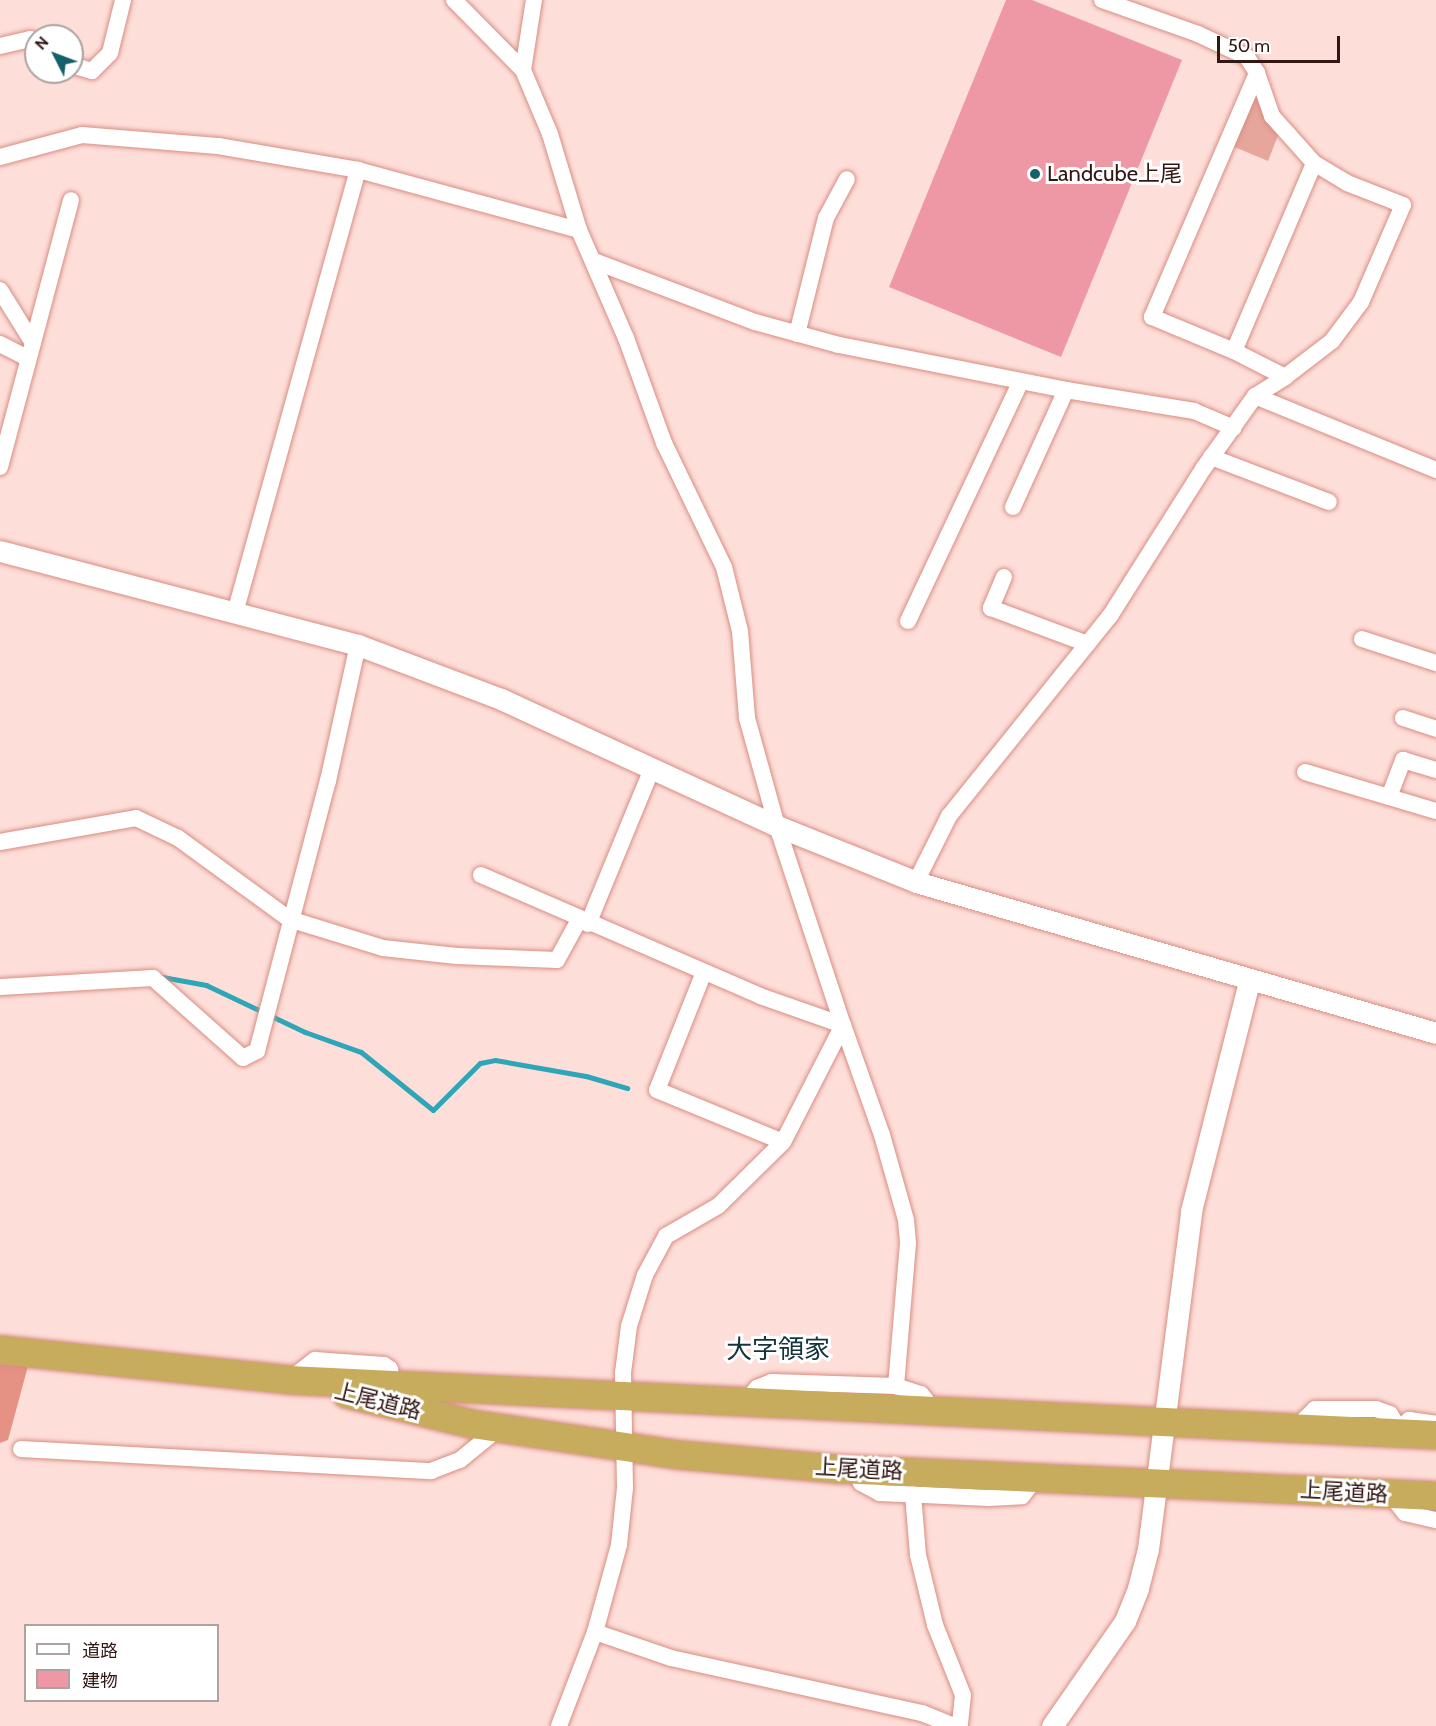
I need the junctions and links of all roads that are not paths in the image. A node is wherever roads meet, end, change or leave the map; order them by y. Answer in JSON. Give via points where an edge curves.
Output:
{"nodes":[{"id":1,"x":123,"y":0,"type":"edge"},
{"id":2,"x":454,"y":0,"type":"edge"},
{"id":3,"x":534,"y":0,"type":"edge"},
{"id":4,"x":1102,"y":0,"type":"edge"},
{"id":5,"x":24,"y":40,"type":"edge"},
{"id":6,"x":0,"y":46,"type":"edge"},
{"id":7,"x":84,"y":69,"type":"edge"},
{"id":8,"x":523,"y":70,"type":"junction"},
{"id":9,"x":1257,"y":73,"type":"junction"},
{"id":10,"x":0,"y":157,"type":"edge"},
{"id":11,"x":1314,"y":163,"type":"junction"},
{"id":12,"x":358,"y":170,"type":"junction"},
{"id":13,"x":847,"y":179,"type":"dead end"},
{"id":14,"x":71,"y":200,"type":"dead end"},
{"id":15,"x":579,"y":230,"type":"junction"},
{"id":16,"x":594,"y":261,"type":"junction"},
{"id":17,"x":0,"y":290,"type":"edge"},
{"id":18,"x":797,"y":334,"type":"junction"},
{"id":19,"x":0,"y":344,"type":"edge"},
{"id":20,"x":30,"y":350,"type":"junction"},
{"id":21,"x":1234,"y":351,"type":"junction"},
{"id":22,"x":1285,"y":377,"type":"junction"},
{"id":23,"x":1021,"y":381,"type":"junction"},
{"id":24,"x":1066,"y":390,"type":"junction"},
{"id":25,"x":1255,"y":396,"type":"junction"},
{"id":26,"x":1234,"y":428,"type":"junction"},
{"id":27,"x":1211,"y":457,"type":"junction"},
{"id":28,"x":0,"y":467,"type":"edge"},
{"id":29,"x":1436,"y":470,"type":"edge"},
{"id":30,"x":1329,"y":502,"type":"dead end"},
{"id":31,"x":1013,"y":507,"type":"dead end"},
{"id":32,"x":0,"y":551,"type":"edge"},
{"id":33,"x":1004,"y":577,"type":"dead end"},
{"id":34,"x":235,"y":613,"type":"junction"},
{"id":35,"x":908,"y":621,"type":"dead end"},
{"id":36,"x":1362,"y":639,"type":"dead end"},
{"id":37,"x":1088,"y":644,"type":"junction"},
{"id":38,"x":358,"y":645,"type":"junction"},
{"id":39,"x":1436,"y":663,"type":"edge"},
{"id":40,"x":1403,"y":718,"type":"dead end"},
{"id":41,"x":1436,"y":729,"type":"edge"},
{"id":42,"x":652,"y":769,"type":"junction"},
{"id":43,"x":1436,"y":770,"type":"edge"},
{"id":44,"x":1305,"y":772,"type":"dead end"},
{"id":45,"x":1389,"y":797,"type":"junction"},
{"id":46,"x":1436,"y":811,"type":"edge"},
{"id":47,"x":777,"y":826,"type":"junction"},
{"id":48,"x":0,"y":842,"type":"edge"},
{"id":49,"x":482,"y":875,"type":"dead end"},
{"id":50,"x":916,"y":882,"type":"junction"},
{"id":51,"x":289,"y":919,"type":"junction"},
{"id":52,"x":584,"y":922,"type":"junction"},
{"id":53,"x":704,"y":972,"type":"junction"},
{"id":54,"x":1250,"y":981,"type":"junction"},
{"id":55,"x":0,"y":987,"type":"edge"},
{"id":56,"x":843,"y":1025,"type":"junction"},
{"id":57,"x":1436,"y":1034,"type":"edge"},
{"id":58,"x":783,"y":1142,"type":"junction"},
{"id":59,"x":0,"y":1350,"type":"edge"},
{"id":60,"x":289,"y":1380,"type":"junction"},
{"id":61,"x":896,"y":1386,"type":"junction"},
{"id":62,"x":623,"y":1398,"type":"junction"},
{"id":63,"x":744,"y":1404,"type":"junction"},
{"id":64,"x":936,"y":1413,"type":"junction"},
{"id":65,"x":1163,"y":1422,"type":"junction"},
{"id":66,"x":1436,"y":1424,"type":"edge"},
{"id":67,"x":498,"y":1429,"type":"junction"},
{"id":68,"x":1402,"y":1430,"type":"junction"},
{"id":69,"x":1436,"y":1435,"type":"edge"},
{"id":70,"x":21,"y":1449,"type":"dead end"},
{"id":71,"x":624,"y":1450,"type":"junction"},
{"id":72,"x":854,"y":1469,"type":"junction"},
{"id":73,"x":1036,"y":1478,"type":"junction"},
{"id":74,"x":1157,"y":1483,"type":"junction"},
{"id":75,"x":913,"y":1494,"type":"junction"},
{"id":76,"x":1390,"y":1494,"type":"junction"},
{"id":77,"x":1436,"y":1496,"type":"edge"},
{"id":78,"x":1436,"y":1520,"type":"edge"},
{"id":79,"x":595,"y":1632,"type":"junction"},
{"id":80,"x":559,"y":1726,"type":"edge"},
{"id":81,"x":954,"y":1726,"type":"edge"},
{"id":82,"x":960,"y":1726,"type":"edge"},
{"id":83,"x":1052,"y":1726,"type":"edge"}],
"edges":[{"from":1,"to":7,"type":"street","via":[[110,53],[92,72]]},
{"from":2,"to":8,"type":"street"},
{"from":3,"to":8,"type":"street"},
{"from":4,"to":9,"type":"street","via":[[1247,57]]},
{"from":5,"to":6,"type":"street"},
{"from":8,"to":15,"type":"street","via":[[550,134]]},
{"from":9,"to":11,"type":"street","via":[[1272,116]]},
{"from":9,"to":21,"type":"street","via":[[1152,317]]},
{"from":10,"to":12,"type":"street","via":[[82,135],[218,146]]},
{"from":11,"to":21,"type":"street"},
{"from":11,"to":22,"type":"street","via":[[1347,183],[1403,205],[1361,302],[1332,341]]},
{"from":12,"to":15,"type":"street"},
{"from":12,"to":34,"type":"street"},
{"from":13,"to":18,"type":"street","via":[[826,218]]},
{"from":14,"to":20,"type":"street"},
{"from":15,"to":16,"type":"street"},
{"from":16,"to":18,"type":"street"},
{"from":16,"to":47,"type":"street","via":[[627,338],[664,443],[724,567],[740,631],[747,718]]},
{"from":17,"to":20,"type":"street"},
{"from":18,"to":23,"type":"street"},
{"from":19,"to":20,"type":"street"},
{"from":20,"to":28,"type":"street"},
{"from":21,"to":22,"type":"street"},
{"from":22,"to":25,"type":"street"},
{"from":23,"to":24,"type":"street"},
{"from":23,"to":35,"type":"street"},
{"from":24,"to":26,"type":"street","via":[[1194,411]]},
{"from":24,"to":31,"type":"street"},
{"from":25,"to":26,"type":"street"},
{"from":25,"to":29,"type":"street"},
{"from":26,"to":27,"type":"street"},
{"from":27,"to":30,"type":"street"},
{"from":27,"to":37,"type":"street"},
{"from":32,"to":34,"type":"street"},
{"from":33,"to":37,"type":"street","via":[[991,608]]},
{"from":34,"to":38,"type":"street"},
{"from":36,"to":39,"type":"street"},
{"from":37,"to":50,"type":"street","via":[[955,808]]},
{"from":38,"to":42,"type":"street","via":[[501,699]]},
{"from":38,"to":51,"type":"street","via":[[328,781]]},
{"from":40,"to":41,"type":"street"},
{"from":42,"to":47,"type":"street"},
{"from":42,"to":52,"type":"street"},
{"from":43,"to":45,"type":"street","via":[[1403,760]]},
{"from":44,"to":45,"type":"street"},
{"from":45,"to":46,"type":"street"},
{"from":47,"to":50,"type":"street"},
{"from":47,"to":56,"type":"street"},
{"from":48,"to":51,"type":"street","via":[[136,818],[178,838]]},
{"from":49,"to":52,"type":"street"},
{"from":50,"to":54,"type":"street"},
{"from":51,"to":52,"type":"street","via":[[384,948],[557,960]]},
{"from":51,"to":55,"type":"street","via":[[256,1051],[243,1058],[153,978]]},
{"from":52,"to":53,"type":"street"},
{"from":53,"to":56,"type":"street"},
{"from":53,"to":58,"type":"street","via":[[657,1090]]},
{"from":54,"to":57,"type":"street"},
{"from":54,"to":65,"type":"street","via":[[1191,1211]]},
{"from":56,"to":58,"type":"street"},
{"from":56,"to":61,"type":"street","via":[[882,1135],[906,1220],[908,1243]]},
{"from":58,"to":62,"type":"street","via":[[718,1206],[666,1236],[645,1275],[629,1326]]},
{"from":59,"to":60,"type":"highway","name":"上尾道路"},
{"from":60,"to":62,"type":"highway","name":"上尾道路"},
{"from":60,"to":67,"type":"highway","name":"上尾道路"},
{"from":61,"to":63,"type":"street","via":[[772,1382],[757,1388]]},
{"from":61,"to":64,"type":"street","via":[[921,1394]]},
{"from":62,"to":63,"type":"highway","name":"上尾道路"},
{"from":62,"to":71,"type":"street"},
{"from":63,"to":64,"type":"highway","name":"上尾道路"},
{"from":64,"to":65,"type":"highway","name":"上尾道路"},
{"from":65,"to":68,"type":"highway","name":"上尾道路"},
{"from":65,"to":74,"type":"street"},
{"from":66,"to":68,"type":"street","via":[[1409,1420]]},
{"from":67,"to":70,"type":"street","via":[[460,1460],[431,1471]]},
{"from":67,"to":71,"type":"highway","name":"上尾道路"},
{"from":68,"to":69,"type":"highway","name":"上尾道路"},
{"from":71,"to":72,"type":"highway","name":"上尾道路"},
{"from":71,"to":79,"type":"street","via":[[619,1545]]},
{"from":72,"to":73,"type":"highway","name":"上尾道路"},
{"from":72,"to":75,"type":"street","via":[[868,1488]]},
{"from":73,"to":74,"type":"highway","name":"上尾道路"},
{"from":73,"to":75,"type":"street","via":[[1026,1494],[1015,1498]]},
{"from":74,"to":76,"type":"highway","name":"上尾道路"},
{"from":74,"to":83,"type":"street","via":[[1148,1549],[1125,1621]]},
{"from":75,"to":82,"type":"street","via":[[918,1555],[932,1615],[963,1695]]},
{"from":76,"to":77,"type":"highway","name":"上尾道路"},
{"from":76,"to":78,"type":"street","via":[[1405,1513]]},
{"from":79,"to":80,"type":"street"},
{"from":79,"to":81,"type":"street","via":[[671,1658],[922,1713]]}]}
